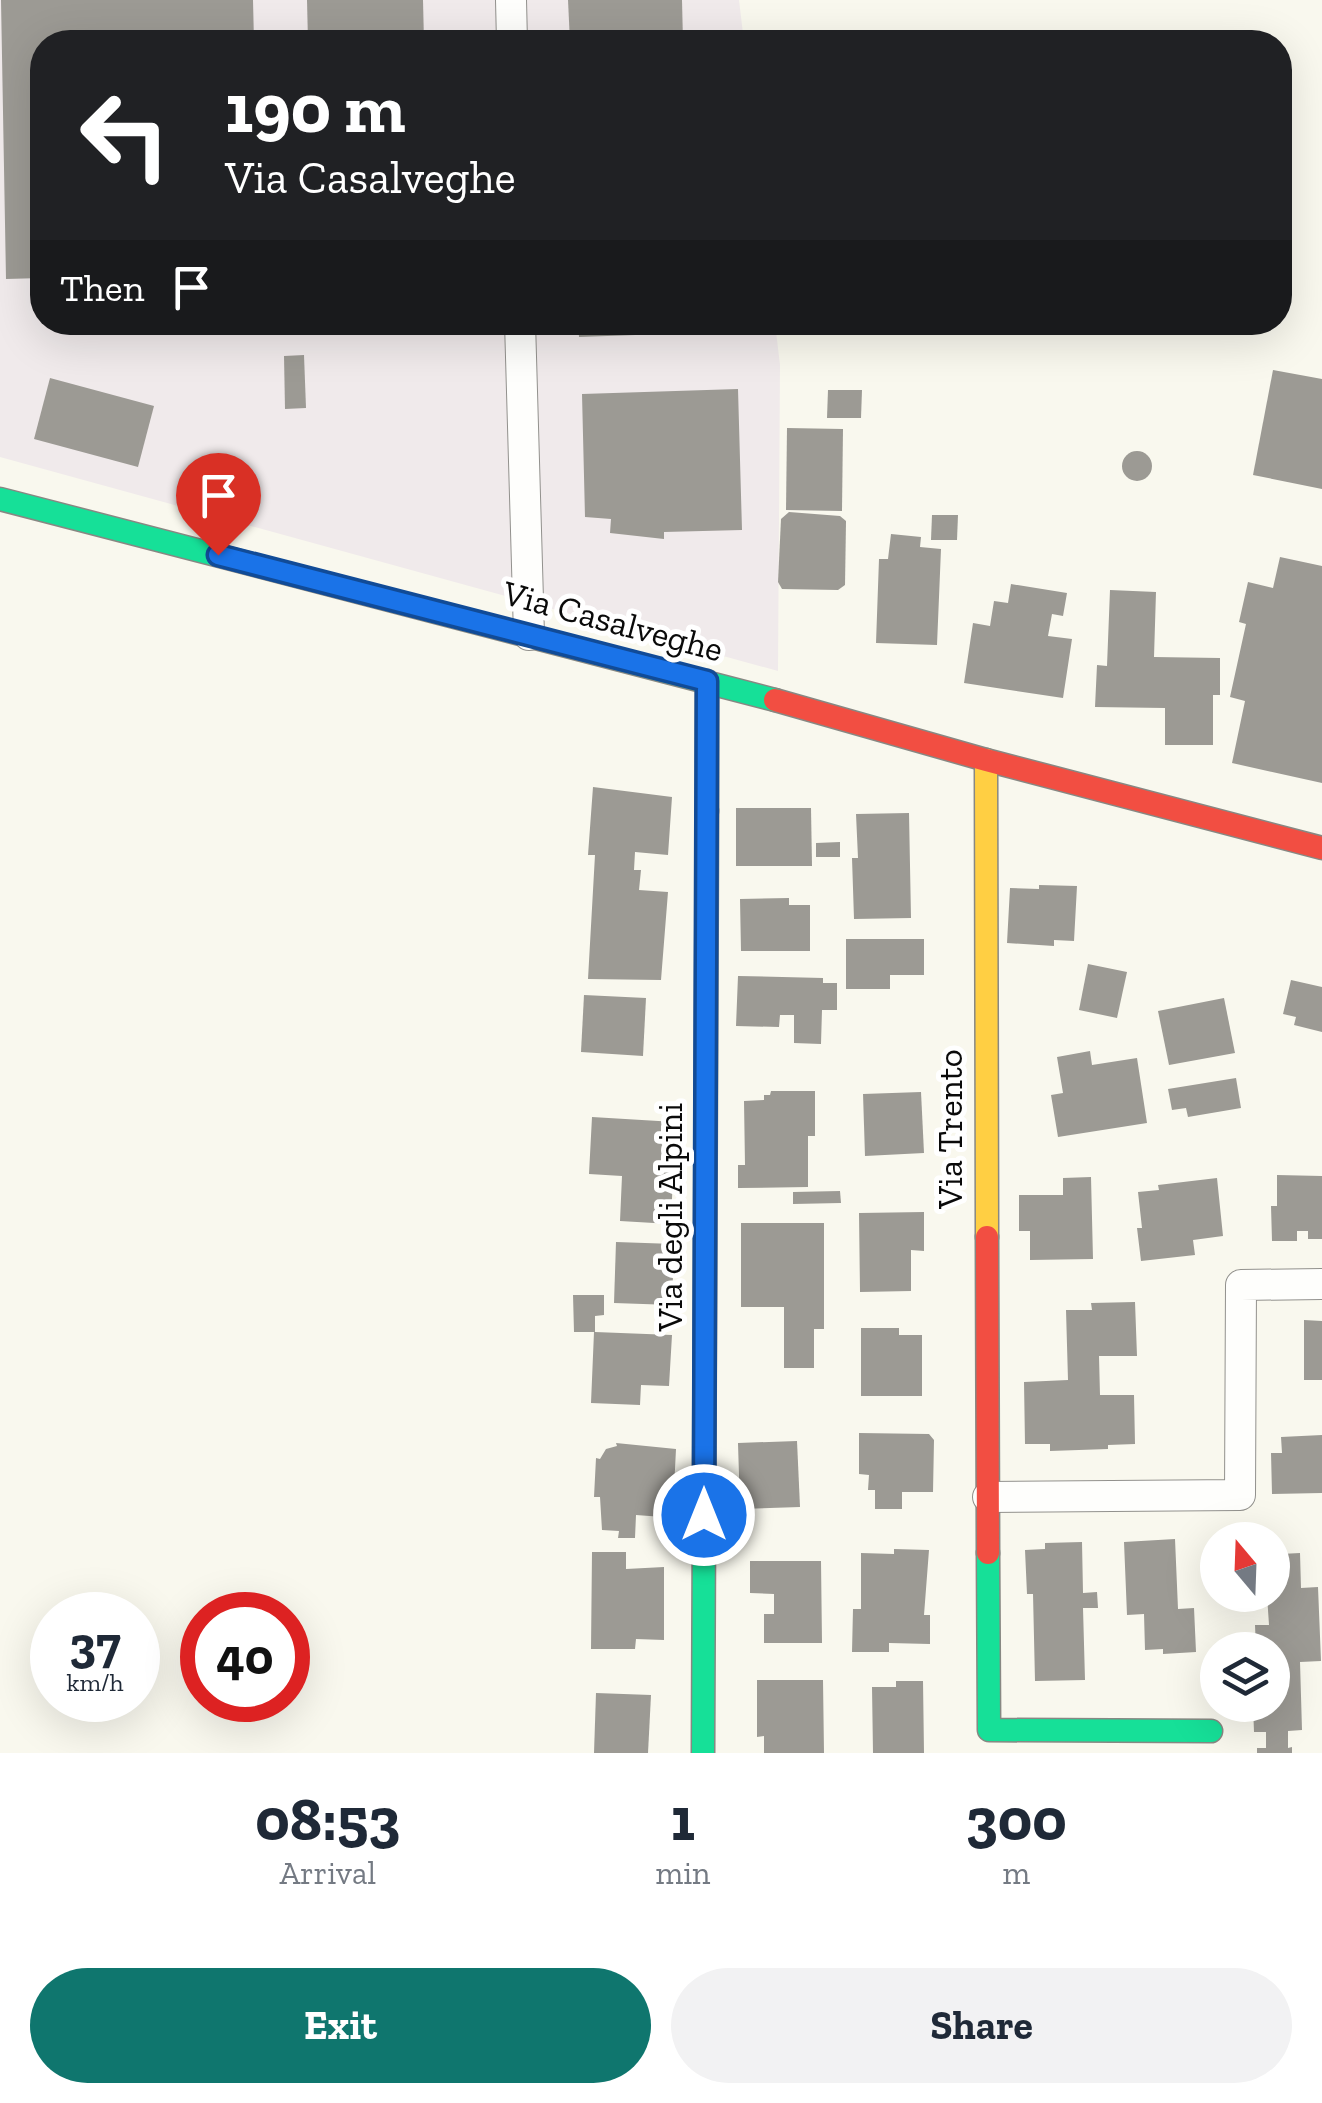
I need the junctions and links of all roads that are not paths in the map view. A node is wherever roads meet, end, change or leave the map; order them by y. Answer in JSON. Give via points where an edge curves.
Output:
{"nodes":[{"id":1,"x":511,"y":0,"type":"edge"},
{"id":2,"x":512,"y":30,"type":"edge"},
{"id":3,"x":520,"y":335,"type":"edge"},
{"id":4,"x":0,"y":499,"type":"edge"},
{"id":5,"x":529,"y":635,"type":"junction"},
{"id":6,"x":707,"y":681,"type":"junction"},
{"id":7,"x":986,"y":760,"type":"junction"},
{"id":8,"x":1322,"y":848,"type":"edge"},
{"id":9,"x":1322,"y":1284,"type":"edge"},
{"id":10,"x":988,"y":1497,"type":"junction"},
{"id":11,"x":1212,"y":1730,"type":"dead end"},
{"id":12,"x":703,"y":1753,"type":"edge"}],
"edges":[{"from":1,"to":2,"type":"street"},
{"from":3,"to":5,"type":"street"},
{"from":4,"to":5,"type":"street","name":"Via Casalveghe"},
{"from":5,"to":6,"type":"street","name":"Via Casalveghe"},
{"from":6,"to":7,"type":"street","name":"Via Casalveghe"},
{"from":6,"to":12,"type":"street","name":"Via degli Alpini"},
{"from":7,"to":8,"type":"street","name":"Via Casalveghe"},
{"from":7,"to":10,"type":"street","name":"Via Trento"},
{"from":9,"to":10,"type":"street","via":[[1241,1285],[1240,1495]]},
{"from":10,"to":11,"type":"street","name":"Via Trento","via":[[989,1730]]}]}
